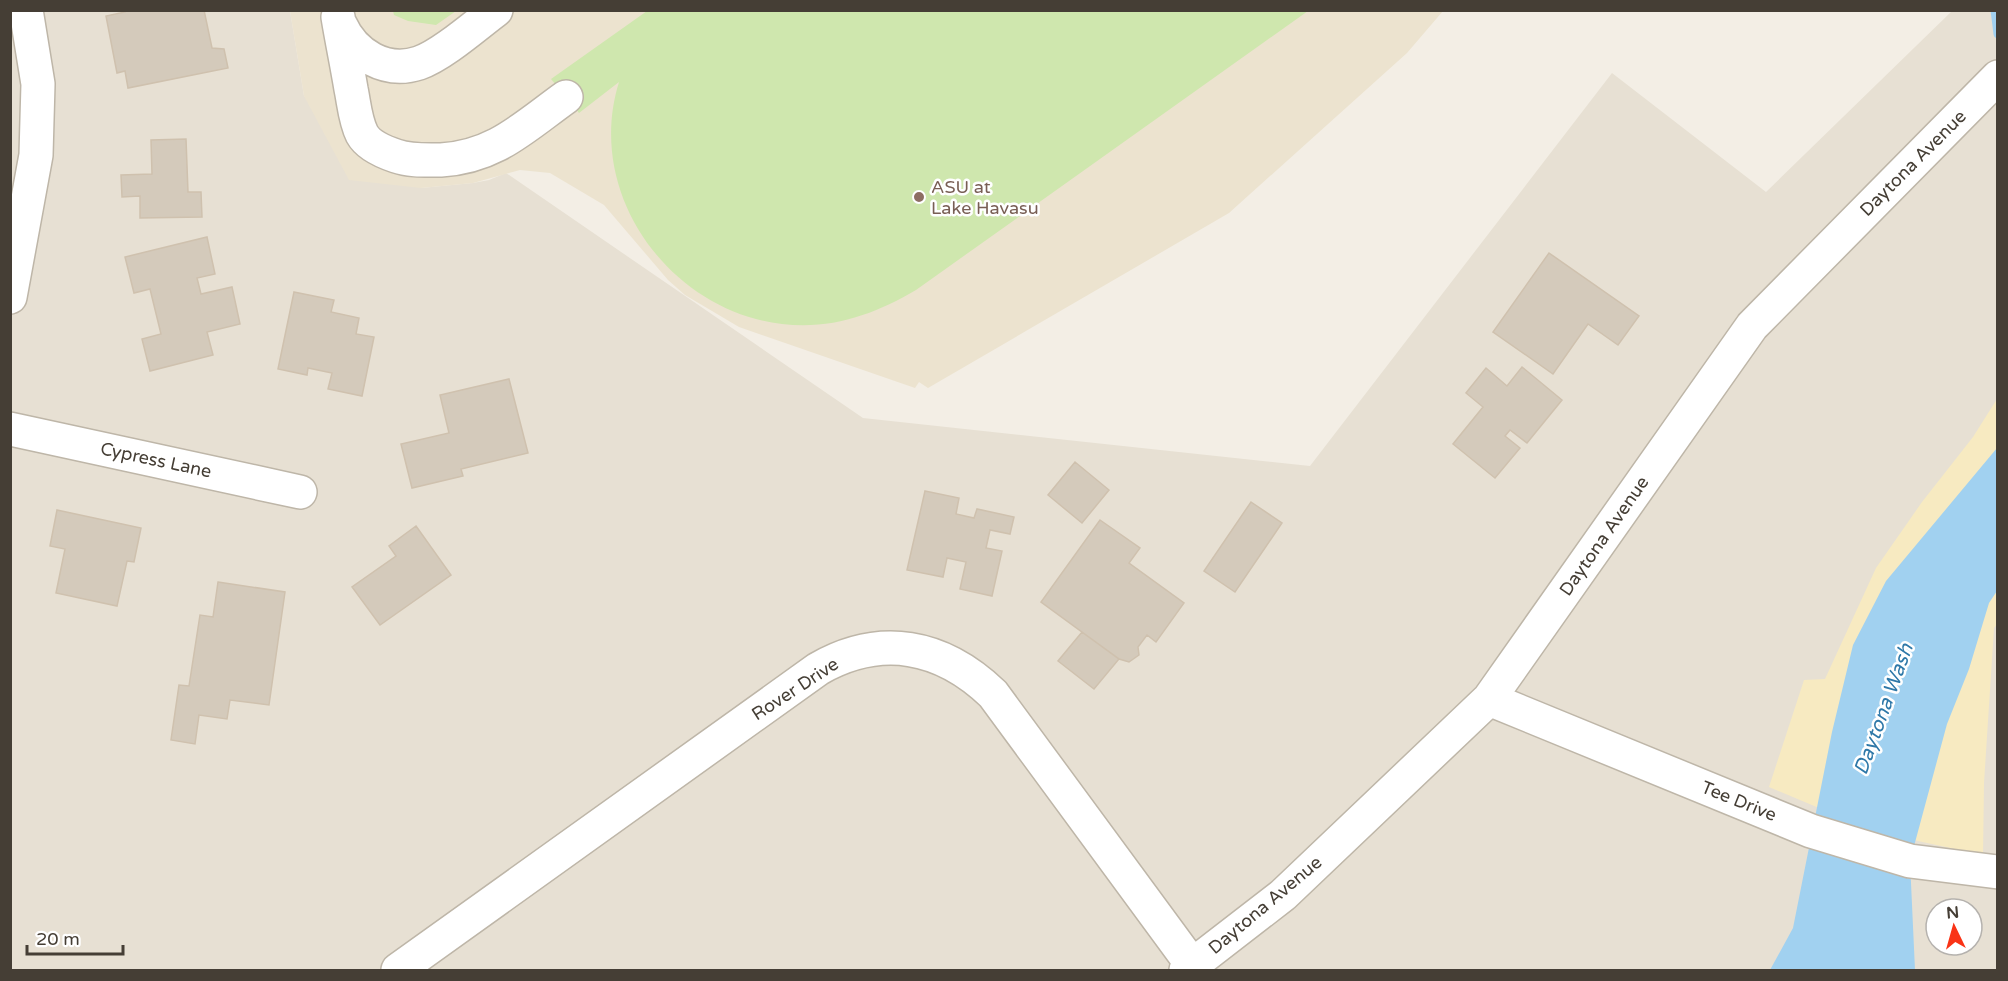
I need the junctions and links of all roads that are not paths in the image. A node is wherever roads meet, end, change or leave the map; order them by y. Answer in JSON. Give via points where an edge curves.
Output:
{"nodes":[{"id":1,"x":26,"y":10,"type":"edge"},
{"id":2,"x":496,"y":10,"type":"edge"},
{"id":3,"x":338,"y":14,"type":"edge"},
{"id":4,"x":1998,"y":77,"type":"edge"},
{"id":5,"x":566,"y":97,"type":"dead end"},
{"id":6,"x":10,"y":297,"type":"edge"},
{"id":7,"x":10,"y":429,"type":"edge"},
{"id":8,"x":300,"y":492,"type":"dead end"},
{"id":9,"x":1489,"y":699,"type":"junction"},
{"id":10,"x":1998,"y":872,"type":"edge"},
{"id":11,"x":1189,"y":968,"type":"edge"},
{"id":12,"x":398,"y":970,"type":"edge"}],
"edges":[{"from":1,"to":6,"type":"street","via":[[38,84],[36,155]]},
{"from":2,"to":3,"type":"street","via":[[435,56],[400,66],[363,54],[349,41]]},
{"from":3,"to":5,"type":"street","via":[[363,136],[392,155],[432,160],[479,154],[503,143]]},
{"from":4,"to":9,"type":"street","name":"Daytona Avenue","via":[[1752,326]]},
{"from":7,"to":8,"type":"street","name":"Cypress Lane"},
{"from":9,"to":10,"type":"street","name":"Tee Drive","via":[[1811,831],[1910,861]]},
{"from":9,"to":11,"type":"street","name":"Daytona Avenue","via":[[1283,895]]},
{"from":11,"to":12,"type":"street","name":"Rover Drive","via":[[993,694],[968,672],[938,656],[882,648],[849,655],[818,669]]}]}
